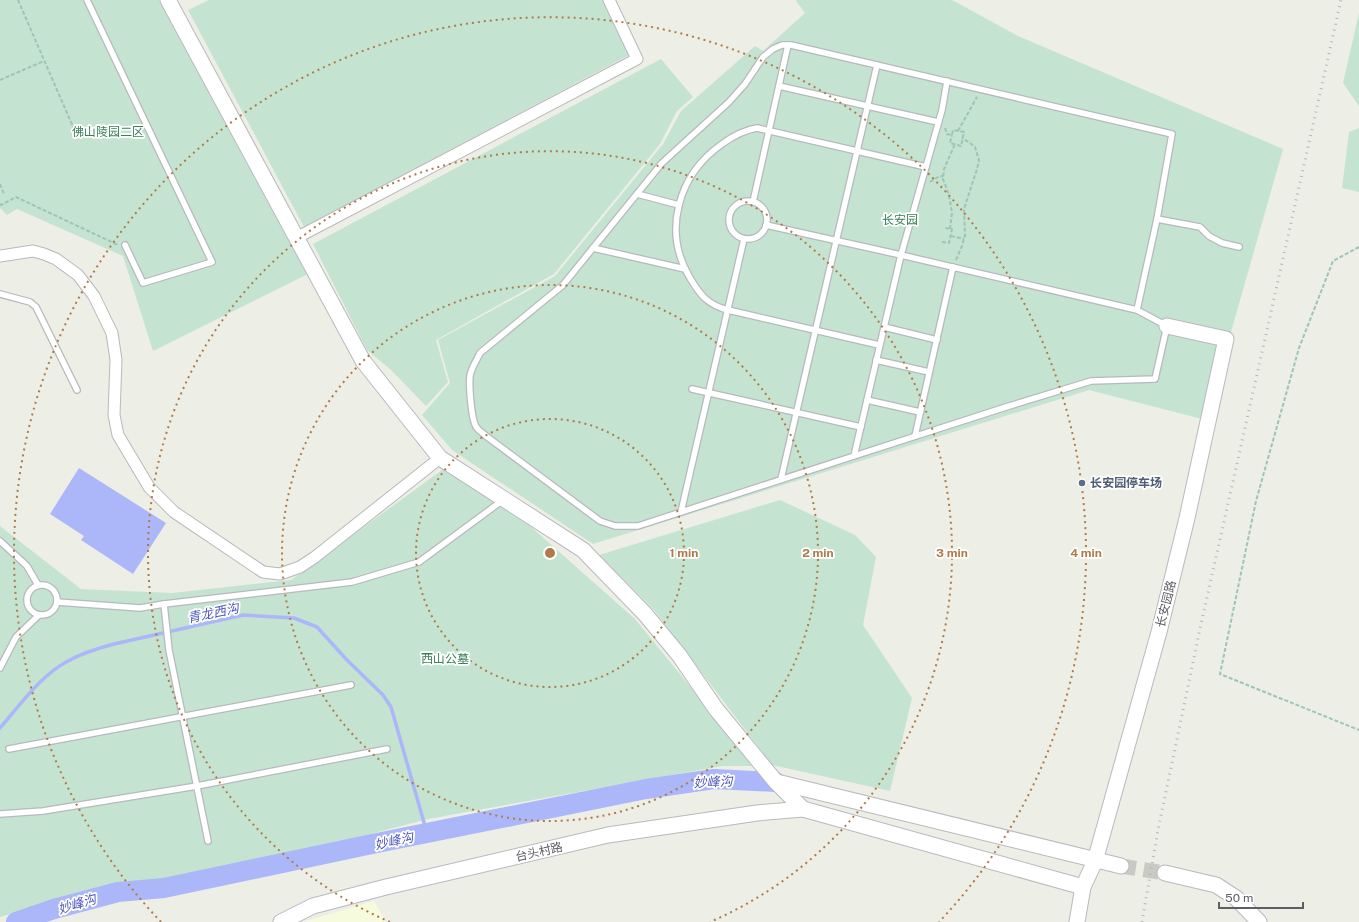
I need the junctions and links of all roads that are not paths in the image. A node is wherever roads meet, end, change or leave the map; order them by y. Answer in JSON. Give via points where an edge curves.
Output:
{"nodes":[{"id":1,"x":87,"y":0,"type":"edge"},
{"id":2,"x":168,"y":0,"type":"edge"},
{"id":3,"x":609,"y":0,"type":"edge"},
{"id":4,"x":788,"y":45,"type":"junction"},
{"id":5,"x":877,"y":65,"type":"junction"},
{"id":6,"x":947,"y":81,"type":"junction"},
{"id":7,"x":779,"y":86,"type":"junction"},
{"id":8,"x":867,"y":106,"type":"junction"},
{"id":9,"x":938,"y":122,"type":"junction"},
{"id":10,"x":769,"y":132,"type":"junction"},
{"id":11,"x":857,"y":151,"type":"junction"},
{"id":12,"x":926,"y":167,"type":"junction"},
{"id":13,"x":637,"y":194,"type":"junction"},
{"id":14,"x":753,"y":202,"type":"junction"},
{"id":15,"x":679,"y":205,"type":"junction"},
{"id":16,"x":1157,"y":219,"type":"junction"},
{"id":17,"x":766,"y":225,"type":"junction"},
{"id":18,"x":296,"y":238,"type":"junction"},
{"id":19,"x":744,"y":239,"type":"junction"},
{"id":20,"x":836,"y":240,"type":"junction"},
{"id":21,"x":126,"y":246,"type":"road end"},
{"id":22,"x":1239,"y":247,"type":"dead end"},
{"id":23,"x":593,"y":248,"type":"junction"},
{"id":24,"x":901,"y":255,"type":"junction"},
{"id":25,"x":0,"y":256,"type":"edge"},
{"id":26,"x":953,"y":267,"type":"junction"},
{"id":27,"x":685,"y":269,"type":"junction"},
{"id":28,"x":0,"y":294,"type":"edge"},
{"id":29,"x":728,"y":310,"type":"junction"},
{"id":30,"x":1137,"y":310,"type":"junction"},
{"id":31,"x":1167,"y":326,"type":"junction"},
{"id":32,"x":884,"y":327,"type":"junction"},
{"id":33,"x":816,"y":330,"type":"junction"},
{"id":34,"x":937,"y":340,"type":"junction"},
{"id":35,"x":880,"y":345,"type":"junction"},
{"id":36,"x":876,"y":360,"type":"junction"},
{"id":37,"x":929,"y":372,"type":"junction"},
{"id":38,"x":692,"y":389,"type":"dead end"},
{"id":39,"x":78,"y":390,"type":"dead end"},
{"id":40,"x":709,"y":392,"type":"junction"},
{"id":41,"x":867,"y":400,"type":"junction"},
{"id":42,"x":920,"y":412,"type":"junction"},
{"id":43,"x":797,"y":413,"type":"junction"},
{"id":44,"x":861,"y":427,"type":"junction"},
{"id":45,"x":915,"y":436,"type":"junction"},
{"id":46,"x":854,"y":456,"type":"junction"},
{"id":47,"x":440,"y":458,"type":"junction"},
{"id":48,"x":781,"y":479,"type":"junction"},
{"id":49,"x":504,"y":499,"type":"junction"},
{"id":50,"x":681,"y":512,"type":"junction"},
{"id":51,"x":0,"y":541,"type":"edge"},
{"id":52,"x":38,"y":585,"type":"junction"},
{"id":53,"x":57,"y":602,"type":"junction"},
{"id":54,"x":164,"y":604,"type":"junction"},
{"id":55,"x":39,"y":615,"type":"junction"},
{"id":56,"x":0,"y":668,"type":"edge"},
{"id":57,"x":351,"y":685,"type":"dead end"},
{"id":58,"x":183,"y":717,"type":"junction"},
{"id":59,"x":387,"y":749,"type":"dead end"},
{"id":60,"x":9,"y":750,"type":"dead end"},
{"id":61,"x":776,"y":782,"type":"junction"},
{"id":62,"x":197,"y":786,"type":"junction"},
{"id":63,"x":804,"y":809,"type":"junction"},
{"id":64,"x":0,"y":814,"type":"edge"},
{"id":65,"x":208,"y":841,"type":"dead end"},
{"id":66,"x":1095,"y":861,"type":"junction"},
{"id":67,"x":1121,"y":866,"type":"tunnel mouth"},
{"id":68,"x":1165,"y":873,"type":"tunnel mouth"},
{"id":69,"x":1083,"y":887,"type":"junction"},
{"id":70,"x":281,"y":922,"type":"edge"},
{"id":71,"x":1077,"y":922,"type":"edge"},
{"id":72,"x":1259,"y":922,"type":"edge"}],
"edges":[{"from":1,"to":21,"type":"lane","via":[[212,262],[143,283]]},
{"from":2,"to":18,"type":"street"},
{"from":3,"to":18,"type":"street","via":[[637,59]]},
{"from":4,"to":5,"type":"lane"},
{"from":4,"to":7,"type":"lane"},
{"from":4,"to":13,"type":"lane","via":[[773,49],[763,57],[729,102],[662,163]]},
{"from":5,"to":6,"type":"lane"},
{"from":5,"to":8,"type":"lane"},
{"from":6,"to":9,"type":"lane"},
{"from":6,"to":16,"type":"lane","via":[[1172,134]]},
{"from":7,"to":8,"type":"lane"},
{"from":7,"to":10,"type":"lane"},
{"from":8,"to":9,"type":"lane"},
{"from":8,"to":11,"type":"lane"},
{"from":9,"to":12,"type":"lane"},
{"from":10,"to":11,"type":"lane"},
{"from":10,"to":14,"type":"lane"},
{"from":10,"to":15,"type":"lane","via":[[758,128],[747,130],[730,138],[711,152],[689,180]]},
{"from":11,"to":12,"type":"lane"},
{"from":11,"to":20,"type":"lane"},
{"from":12,"to":24,"type":"lane"},
{"from":13,"to":15,"type":"lane"},
{"from":13,"to":23,"type":"lane"},
{"from":14,"to":17,"type":"lane","via":[[765,212]]},
{"from":14,"to":19,"type":"lane","via":[[738,204],[728,219],[732,231]]},
{"from":15,"to":27,"type":"lane","via":[[676,233]]},
{"from":16,"to":22,"type":"lane","via":[[1200,227],[1208,236]]},
{"from":16,"to":30,"type":"lane"},
{"from":17,"to":19,"type":"lane","via":[[759,235]]},
{"from":17,"to":20,"type":"lane"},
{"from":18,"to":47,"type":"street","via":[[363,361]]},
{"from":19,"to":29,"type":"lane"},
{"from":20,"to":24,"type":"lane"},
{"from":20,"to":33,"type":"lane"},
{"from":23,"to":27,"type":"lane"},
{"from":23,"to":50,"type":"lane","via":[[563,285],[480,353],[470,375],[471,404],[476,428],[600,521],[615,526],[638,526]]},
{"from":24,"to":26,"type":"lane"},
{"from":24,"to":32,"type":"lane"},
{"from":25,"to":47,"type":"street","via":[[33,250],[56,259],[78,275],[94,296],[112,334],[116,360],[114,415],[118,435],[149,487],[174,512],[263,572],[280,574],[316,558]]},
{"from":26,"to":30,"type":"lane"},
{"from":26,"to":34,"type":"lane"},
{"from":27,"to":29,"type":"lane","via":[[709,303]]},
{"from":28,"to":39,"type":"lane","via":[[30,302],[36,307]]},
{"from":29,"to":33,"type":"lane"},
{"from":29,"to":40,"type":"lane"},
{"from":30,"to":31,"type":"lane"},
{"from":31,"to":45,"type":"lane","via":[[1155,379],[1091,381]]},
{"from":31,"to":66,"type":"street","name":"长安园路","via":[[1226,340],[1159,632]]},
{"from":32,"to":34,"type":"lane"},
{"from":32,"to":35,"type":"lane"},
{"from":33,"to":35,"type":"lane"},
{"from":33,"to":43,"type":"lane"},
{"from":34,"to":37,"type":"lane"},
{"from":35,"to":36,"type":"lane"},
{"from":36,"to":37,"type":"lane"},
{"from":36,"to":41,"type":"lane"},
{"from":37,"to":42,"type":"lane"},
{"from":38,"to":40,"type":"lane"},
{"from":40,"to":43,"type":"lane"},
{"from":40,"to":50,"type":"lane"},
{"from":41,"to":42,"type":"lane"},
{"from":41,"to":44,"type":"lane"},
{"from":42,"to":45,"type":"lane"},
{"from":43,"to":44,"type":"lane"},
{"from":43,"to":48,"type":"lane"},
{"from":44,"to":46,"type":"lane"},
{"from":45,"to":46,"type":"lane"},
{"from":46,"to":48,"type":"lane"},
{"from":47,"to":49,"type":"street"},
{"from":48,"to":50,"type":"lane"},
{"from":49,"to":54,"type":"lane","via":[[420,562],[352,582]]},
{"from":49,"to":61,"type":"street","via":[[583,550],[645,614],[716,709]]},
{"from":51,"to":52,"type":"lane","via":[[27,566]]},
{"from":52,"to":53,"type":"lane","via":[[52,589]]},
{"from":52,"to":55,"type":"lane","via":[[30,591],[27,600],[30,610]]},
{"from":53,"to":54,"type":"lane","via":[[140,608]]},
{"from":53,"to":55,"type":"lane","via":[[48,613]]},
{"from":54,"to":58,"type":"lane"},
{"from":55,"to":56,"type":"lane","via":[[16,637]]},
{"from":57,"to":58,"type":"lane"},
{"from":58,"to":60,"type":"lane"},
{"from":58,"to":62,"type":"lane"},
{"from":59,"to":62,"type":"lane"},
{"from":61,"to":63,"type":"street"},
{"from":61,"to":66,"type":"street"},
{"from":62,"to":64,"type":"lane","via":[[43,810]]},
{"from":62,"to":65,"type":"lane"},
{"from":63,"to":69,"type":"street"},
{"from":63,"to":70,"type":"street","name":"台头村路","via":[[757,813],[608,835],[314,906]]},
{"from":66,"to":67,"type":"street"},
{"from":66,"to":69,"type":"street","name":"长安园路"},
{"from":68,"to":72,"type":"street","via":[[1216,885],[1236,898]]},
{"from":69,"to":71,"type":"street","name":"长安园路"}]}
